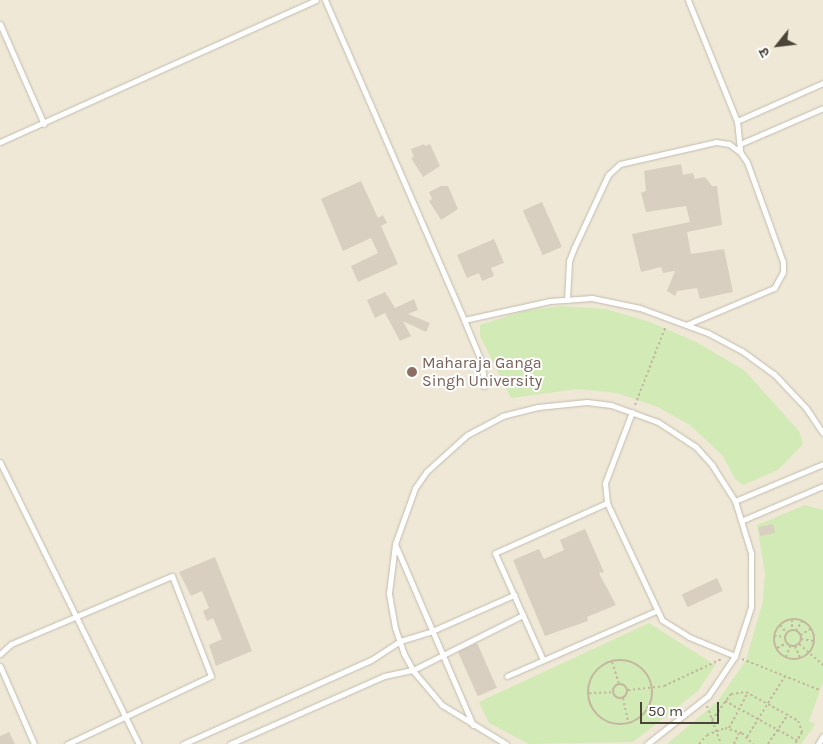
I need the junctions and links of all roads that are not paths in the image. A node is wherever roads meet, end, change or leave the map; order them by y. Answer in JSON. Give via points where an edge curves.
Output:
{"nodes":[{"id":1,"x":316,"y":0,"type":"edge"},
{"id":2,"x":325,"y":0,"type":"edge"},
{"id":3,"x":688,"y":0,"type":"edge"},
{"id":4,"x":0,"y":24,"type":"edge"},
{"id":5,"x":823,"y":83,"type":"edge"},
{"id":6,"x":823,"y":108,"type":"edge"},
{"id":7,"x":737,"y":121,"type":"junction"},
{"id":8,"x":44,"y":124,"type":"junction"},
{"id":9,"x":0,"y":142,"type":"edge"},
{"id":10,"x":740,"y":144,"type":"junction"},
{"id":11,"x":740,"y":152,"type":"junction"},
{"id":12,"x":567,"y":300,"type":"junction"},
{"id":13,"x":464,"y":320,"type":"junction"},
{"id":14,"x":686,"y":325,"type":"junction"},
{"id":15,"x":484,"y":386,"type":"dead end"},
{"id":16,"x":632,"y":412,"type":"junction"},
{"id":17,"x":823,"y":433,"type":"edge"},
{"id":18,"x":0,"y":462,"type":"edge"},
{"id":19,"x":823,"y":464,"type":"edge"},
{"id":20,"x":823,"y":486,"type":"edge"},
{"id":21,"x":607,"y":502,"type":"junction"},
{"id":22,"x":735,"y":502,"type":"junction"},
{"id":23,"x":743,"y":520,"type":"junction"},
{"id":24,"x":395,"y":544,"type":"junction"},
{"id":25,"x":514,"y":595,"type":"junction"},
{"id":26,"x":656,"y":611,"type":"junction"},
{"id":27,"x":76,"y":615,"type":"junction"},
{"id":28,"x":523,"y":615,"type":"junction"},
{"id":29,"x":432,"y":631,"type":"junction"},
{"id":30,"x":400,"y":641,"type":"junction"},
{"id":31,"x":442,"y":653,"type":"junction"},
{"id":32,"x":0,"y":654,"type":"edge"},
{"id":33,"x":733,"y":655,"type":"junction"},
{"id":34,"x":543,"y":660,"type":"junction"},
{"id":35,"x":0,"y":666,"type":"edge"},
{"id":36,"x":413,"y":670,"type":"junction"},
{"id":37,"x":507,"y":676,"type":"dead end"},
{"id":38,"x":125,"y":716,"type":"junction"},
{"id":39,"x":473,"y":725,"type":"junction"},
{"id":40,"x":823,"y":736,"type":"edge"},
{"id":41,"x":34,"y":744,"type":"edge"},
{"id":42,"x":67,"y":744,"type":"edge"},
{"id":43,"x":139,"y":744,"type":"edge"},
{"id":44,"x":183,"y":744,"type":"edge"},
{"id":45,"x":230,"y":744,"type":"edge"},
{"id":46,"x":506,"y":744,"type":"edge"},
{"id":47,"x":647,"y":744,"type":"edge"},
{"id":48,"x":818,"y":744,"type":"edge"}],
"edges":[{"from":1,"to":8,"type":"lane"},
{"from":2,"to":13,"type":"lane"},
{"from":3,"to":7,"type":"lane"},
{"from":4,"to":8,"type":"lane"},
{"from":5,"to":7,"type":"lane"},
{"from":6,"to":10,"type":"lane"},
{"from":7,"to":10,"type":"lane"},
{"from":8,"to":9,"type":"lane"},
{"from":10,"to":11,"type":"lane"},
{"from":11,"to":12,"type":"lane","via":[[729,144],[716,142],[620,164],[608,175],[574,248],[569,262]]},
{"from":11,"to":14,"type":"lane","via":[[776,244],[783,272],[774,288]]},
{"from":12,"to":13,"type":"lane","via":[[510,307]]},
{"from":12,"to":14,"type":"lane","via":[[592,298]]},
{"from":13,"to":15,"type":"lane","via":[[482,363]]},
{"from":14,"to":17,"type":"lane","via":[[742,351],[774,374],[806,408]]},
{"from":16,"to":21,"type":"lane","via":[[605,483]]},
{"from":16,"to":22,"type":"lane","via":[[678,432],[696,446],[712,464]]},
{"from":16,"to":24,"type":"lane","via":[[605,404],[576,402],[538,407],[486,424],[426,472],[406,505]]},
{"from":18,"to":27,"type":"lane"},
{"from":19,"to":22,"type":"lane"},
{"from":20,"to":23,"type":"lane"},
{"from":21,"to":25,"type":"lane","via":[[495,553]]},
{"from":21,"to":26,"type":"lane"},
{"from":22,"to":23,"type":"lane"},
{"from":23,"to":33,"type":"lane","via":[[753,580],[751,607]]},
{"from":24,"to":29,"type":"lane"},
{"from":24,"to":30,"type":"lane","via":[[389,593]]},
{"from":25,"to":28,"type":"lane"},
{"from":25,"to":29,"type":"lane"},
{"from":26,"to":33,"type":"lane","via":[[674,629]]},
{"from":26,"to":34,"type":"lane"},
{"from":27,"to":32,"type":"lane","via":[[11,644]]},
{"from":27,"to":38,"type":"lane"},
{"from":27,"to":38,"type":"lane","via":[[172,576],[211,676]]},
{"from":28,"to":31,"type":"lane"},
{"from":28,"to":34,"type":"lane"},
{"from":29,"to":30,"type":"lane"},
{"from":29,"to":31,"type":"lane"},
{"from":30,"to":36,"type":"lane"},
{"from":30,"to":44,"type":"lane","via":[[371,660]]},
{"from":31,"to":36,"type":"lane"},
{"from":31,"to":39,"type":"lane"},
{"from":33,"to":47,"type":"lane","via":[[705,699]]},
{"from":34,"to":37,"type":"lane"},
{"from":35,"to":41,"type":"lane"},
{"from":36,"to":39,"type":"lane","via":[[442,705]]},
{"from":36,"to":45,"type":"lane","via":[[384,676]]},
{"from":38,"to":42,"type":"lane"},
{"from":38,"to":43,"type":"lane"},
{"from":39,"to":46,"type":"lane"},
{"from":40,"to":48,"type":"lane"}]}
